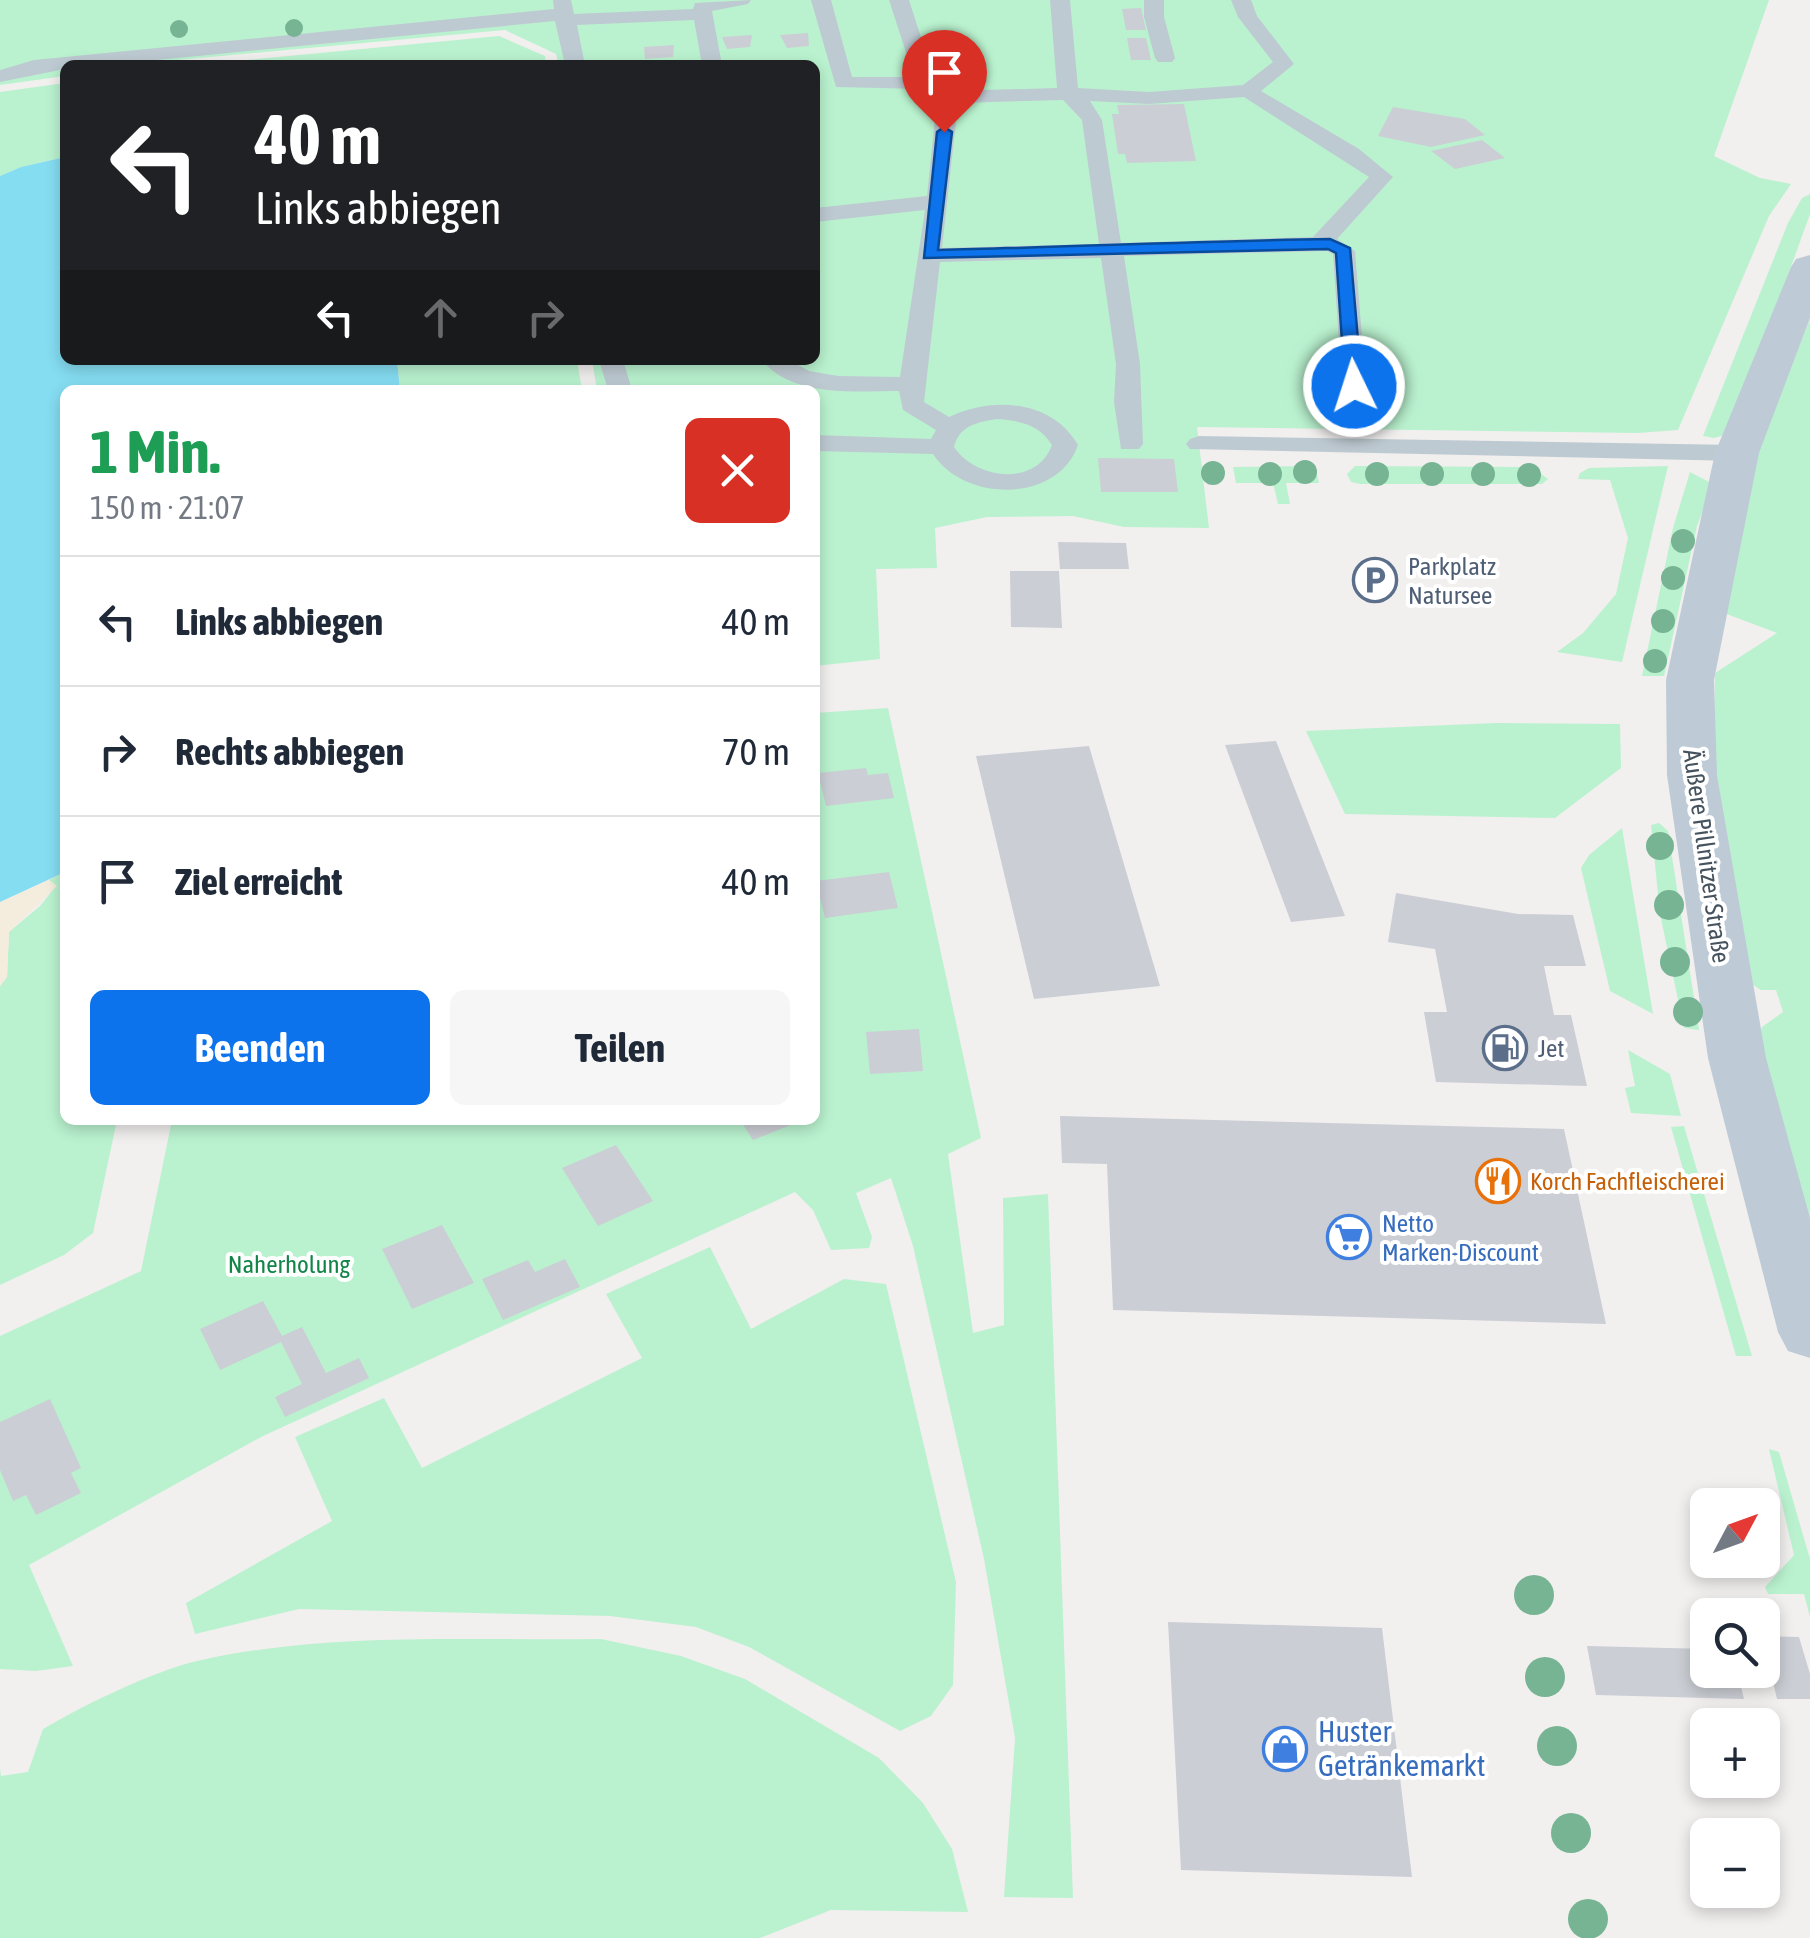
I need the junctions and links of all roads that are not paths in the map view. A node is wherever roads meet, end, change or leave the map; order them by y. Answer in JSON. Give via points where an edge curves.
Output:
{"nodes":[{"id":1,"x":740,"y":0,"type":"edge"},
{"id":2,"x":821,"y":0,"type":"edge"},
{"id":3,"x":899,"y":0,"type":"edge"},
{"id":4,"x":1060,"y":0,"type":"edge"},
{"id":5,"x":1154,"y":0,"type":"edge"},
{"id":6,"x":1241,"y":0,"type":"edge"},
{"id":7,"x":702,"y":7,"type":"edge"},
{"id":8,"x":563,"y":11,"type":"edge"},
{"id":9,"x":1165,"y":58,"type":"dead end"},
{"id":10,"x":92,"y":60,"type":"edge"},
{"id":11,"x":574,"y":60,"type":"edge"},
{"id":12,"x":711,"y":60,"type":"edge"},
{"id":13,"x":60,"y":63,"type":"edge"},
{"id":14,"x":0,"y":76,"type":"edge"},
{"id":15,"x":843,"y":83,"type":"junction"},
{"id":16,"x":927,"y":83,"type":"junction"},
{"id":17,"x":820,"y":84,"type":"edge"},
{"id":18,"x":1248,"y":91,"type":"junction"},
{"id":19,"x":1068,"y":94,"type":"junction"},
{"id":20,"x":948,"y":97,"type":"junction"},
{"id":21,"x":938,"y":202,"type":"junction"},
{"id":22,"x":820,"y":214,"type":"edge"},
{"id":23,"x":1318,"y":244,"type":"junction"},
{"id":24,"x":1112,"y":251,"type":"junction"},
{"id":25,"x":929,"y":254,"type":"junction"},
{"id":26,"x":1810,"y":267,"type":"edge"},
{"id":27,"x":778,"y":365,"type":"edge"},
{"id":28,"x":911,"y":384,"type":"junction"},
{"id":29,"x":1354,"y":386,"type":"dead end"},
{"id":30,"x":820,"y":443,"type":"edge"},
{"id":31,"x":1130,"y":444,"type":"dead end"},
{"id":32,"x":1199,"y":444,"type":"dead end"},
{"id":33,"x":1737,"y":453,"type":"junction"},
{"id":34,"x":1810,"y":1332,"type":"edge"}],
"edges":[{"from":1,"to":7,"type":"lane"},
{"from":2,"to":15,"type":"lane"},
{"from":3,"to":16,"type":"lane"},
{"from":4,"to":19,"type":"lane"},
{"from":5,"to":9,"type":"lane"},
{"from":6,"to":18,"type":"lane","via":[[1246,18],[1278,46],[1284,64]]},
{"from":7,"to":8,"type":"lane"},
{"from":7,"to":12,"type":"lane"},
{"from":8,"to":10,"type":"lane"},
{"from":8,"to":11,"type":"lane"},
{"from":13,"to":14,"type":"lane"},
{"from":15,"to":16,"type":"lane"},
{"from":15,"to":17,"type":"lane"},
{"from":16,"to":20,"type":"lane"},
{"from":18,"to":19,"type":"lane","via":[[1149,98]]},
{"from":18,"to":23,"type":"lane","via":[[1382,177]]},
{"from":19,"to":20,"type":"lane"},
{"from":19,"to":24,"type":"lane","via":[[1092,120]]},
{"from":20,"to":21,"type":"lane"},
{"from":21,"to":22,"type":"lane"},
{"from":21,"to":25,"type":"lane"},
{"from":23,"to":24,"type":"lane"},
{"from":23,"to":29,"type":"lane","via":[[1344,251]]},
{"from":24,"to":25,"type":"lane"},
{"from":24,"to":31,"type":"lane","via":[[1128,364]]},
{"from":25,"to":28,"type":"lane"},
{"from":26,"to":33,"type":"main road","name":"Äußere Pillnitzer Straße"},
{"from":27,"to":28,"type":"lane","via":[[805,379]]},
{"from":28,"to":30,"type":"lane","via":[[912,405],[944,438]]},
{"from":32,"to":33,"type":"lane"},
{"from":33,"to":34,"type":"main road","name":"Äußere Pillnitzer Straße","via":[[1694,651],[1692,775],[1736,1058]]}]}
